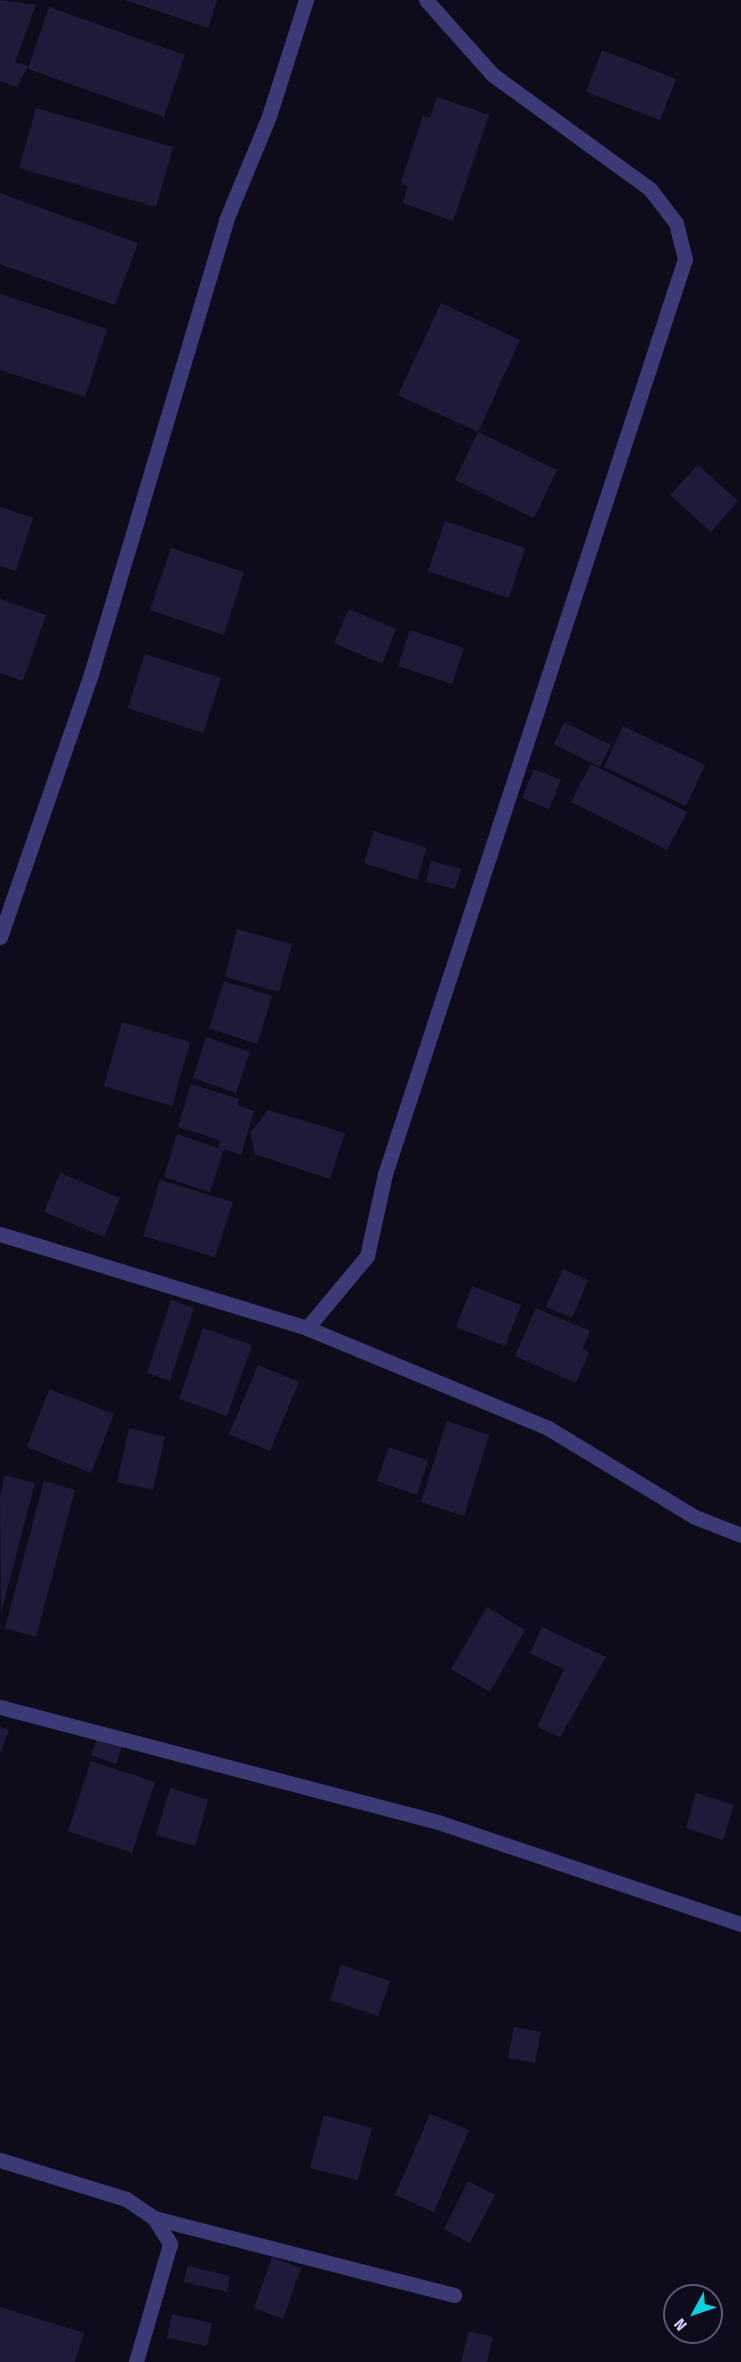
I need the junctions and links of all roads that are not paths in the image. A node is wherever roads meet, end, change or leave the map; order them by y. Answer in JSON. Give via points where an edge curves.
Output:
{"nodes":[{"id":1,"x":306,"y":0,"type":"edge"},
{"id":2,"x":426,"y":0,"type":"edge"},
{"id":3,"x":0,"y":937,"type":"edge"},
{"id":4,"x":0,"y":1234,"type":"edge"},
{"id":5,"x":307,"y":1328,"type":"junction"},
{"id":6,"x":741,"y":1535,"type":"edge"},
{"id":7,"x":0,"y":1707,"type":"edge"},
{"id":8,"x":741,"y":1924,"type":"edge"},
{"id":9,"x":0,"y":2160,"type":"edge"},
{"id":10,"x":154,"y":2218,"type":"junction"},
{"id":11,"x":454,"y":2295,"type":"dead end"},
{"id":12,"x":136,"y":2362,"type":"edge"}],
"edges":[{"from":1,"to":3,"type":"street","via":[[269,116],[226,220],[91,674]]},
{"from":2,"to":5,"type":"street","via":[[492,74],[650,189],[676,223],[685,259],[385,1173],[367,1256]]},
{"from":4,"to":5,"type":"street"},
{"from":5,"to":6,"type":"street","via":[[548,1428],[695,1517]]},
{"from":7,"to":8,"type":"street","via":[[438,1822]]},
{"from":9,"to":10,"type":"street","via":[[126,2199]]},
{"from":10,"to":11,"type":"street"},
{"from":10,"to":12,"type":"street","via":[[170,2244]]}]}
